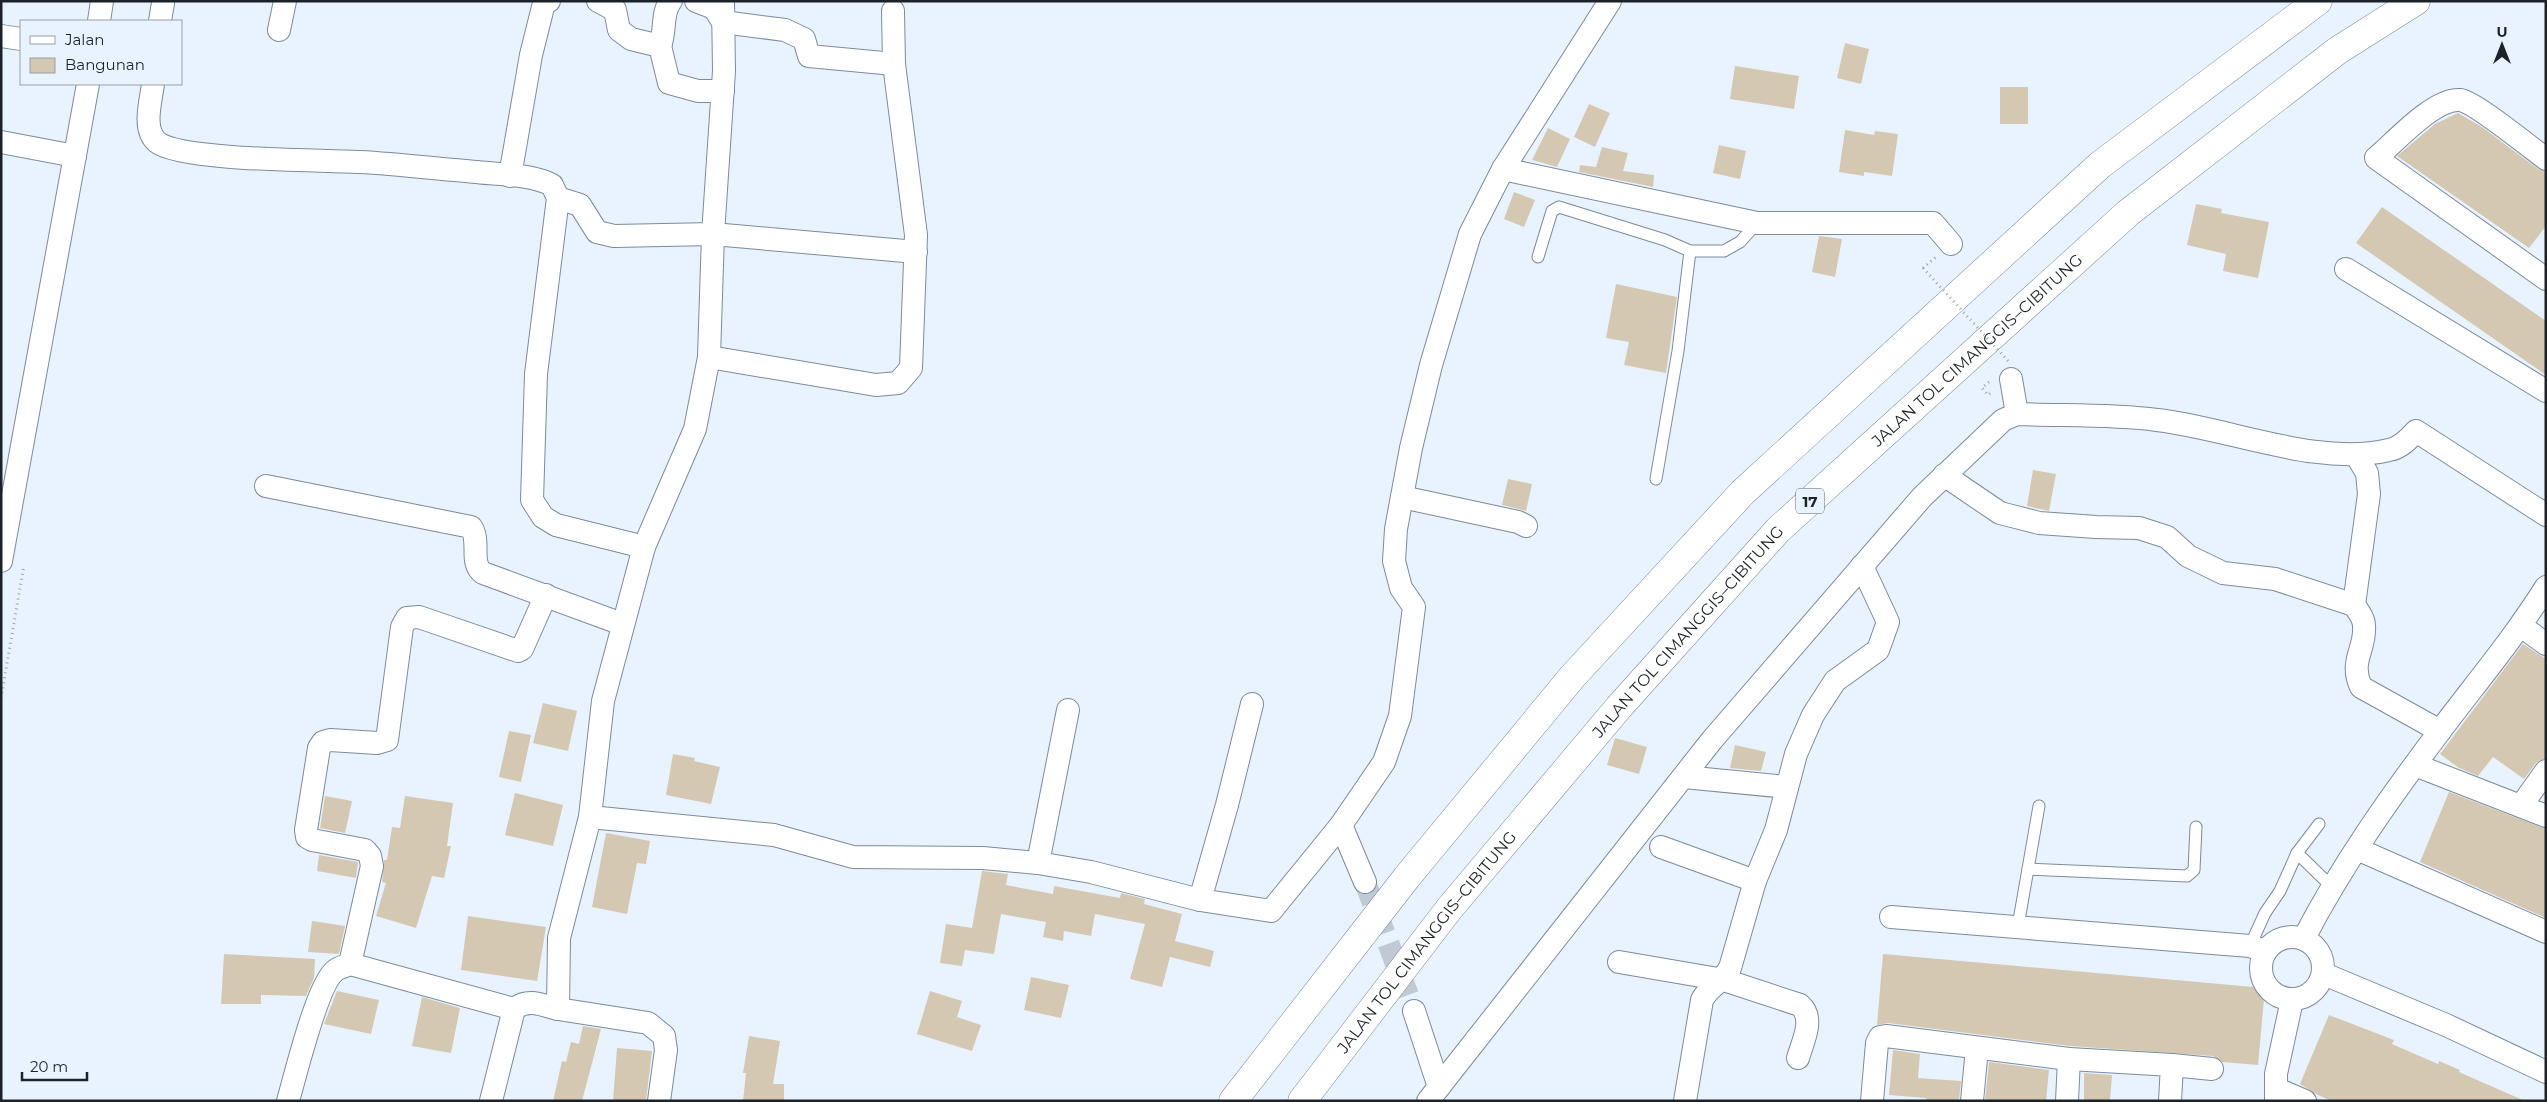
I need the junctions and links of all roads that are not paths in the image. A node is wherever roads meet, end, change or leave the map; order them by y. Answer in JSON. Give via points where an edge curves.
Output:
{"nodes":[{"id":1,"x":102,"y":1,"type":"edge"},
{"id":2,"x":286,"y":1,"type":"edge"},
{"id":3,"x":549,"y":1,"type":"edge"},
{"id":4,"x":598,"y":1,"type":"edge"},
{"id":5,"x":671,"y":1,"type":"edge"},
{"id":6,"x":696,"y":1,"type":"edge"},
{"id":7,"x":1610,"y":1,"type":"edge"},
{"id":8,"x":2318,"y":1,"type":"edge"},
{"id":9,"x":2416,"y":1,"type":"edge"},
{"id":10,"x":723,"y":11,"type":"edge"},
{"id":11,"x":893,"y":11,"type":"dead end"},
{"id":12,"x":99,"y":20,"type":"edge"},
{"id":13,"x":280,"y":30,"type":"dead end"},
{"id":14,"x":1,"y":36,"type":"edge"},
{"id":15,"x":20,"y":39,"type":"edge"},
{"id":16,"x":660,"y":46,"type":"junction"},
{"id":17,"x":894,"y":64,"type":"junction"},
{"id":18,"x":88,"y":85,"type":"edge"},
{"id":19,"x":153,"y":85,"type":"edge"},
{"id":20,"x":723,"y":91,"type":"junction"},
{"id":21,"x":1,"y":142,"type":"edge"},
{"id":22,"x":75,"y":156,"type":"junction"},
{"id":23,"x":2546,"y":159,"type":"edge"},
{"id":24,"x":1503,"y":169,"type":"junction"},
{"id":25,"x":510,"y":176,"type":"junction"},
{"id":26,"x":558,"y":198,"type":"junction"},
{"id":27,"x":1756,"y":223,"type":"junction"},
{"id":28,"x":713,"y":234,"type":"junction"},
{"id":29,"x":1951,"y":244,"type":"dead end"},
{"id":30,"x":1690,"y":251,"type":"junction"},
{"id":31,"x":916,"y":252,"type":"junction"},
{"id":32,"x":1538,"y":257,"type":"dead end"},
{"id":33,"x":2346,"y":269,"type":"dead end"},
{"id":34,"x":2543,"y":272,"type":"edge"},
{"id":35,"x":709,"y":357,"type":"junction"},
{"id":36,"x":2011,"y":371,"type":"road end"},
{"id":37,"x":2546,"y":391,"type":"edge"},
{"id":38,"x":2017,"y":414,"type":"junction"},
{"id":39,"x":2356,"y":455,"type":"junction"},
{"id":40,"x":1944,"y":475,"type":"junction"},
{"id":41,"x":1656,"y":479,"type":"dead end"},
{"id":42,"x":266,"y":486,"type":"dead end"},
{"id":43,"x":1402,"y":497,"type":"junction"},
{"id":44,"x":2546,"y":515,"type":"edge"},
{"id":45,"x":1526,"y":526,"type":"dead end"},
{"id":46,"x":644,"y":547,"type":"junction"},
{"id":47,"x":1,"y":561,"type":"edge"},
{"id":48,"x":1862,"y":566,"type":"junction"},
{"id":49,"x":2546,"y":587,"type":"edge"},
{"id":50,"x":546,"y":595,"type":"junction"},
{"id":51,"x":2354,"y":605,"type":"junction"},
{"id":52,"x":622,"y":624,"type":"junction"},
{"id":53,"x":2522,"y":626,"type":"junction"},
{"id":54,"x":2546,"y":644,"type":"edge"},
{"id":55,"x":1252,"y":704,"type":"dead end"},
{"id":56,"x":1068,"y":710,"type":"dead end"},
{"id":57,"x":2440,"y":731,"type":"junction"},
{"id":58,"x":2415,"y":765,"type":"junction"},
{"id":59,"x":2546,"y":771,"type":"edge"},
{"id":60,"x":1684,"y":777,"type":"junction"},
{"id":61,"x":1787,"y":787,"type":"junction"},
{"id":62,"x":2038,"y":806,"type":"dead end"},
{"id":63,"x":2521,"y":806,"type":"junction"},
{"id":64,"x":2546,"y":816,"type":"edge"},
{"id":65,"x":590,"y":817,"type":"junction"},
{"id":66,"x":2320,"y":824,"type":"dead end"},
{"id":67,"x":1341,"y":825,"type":"junction"},
{"id":68,"x":2196,"y":827,"type":"dead end"},
{"id":69,"x":1661,"y":847,"type":"dead end"},
{"id":70,"x":2357,"y":849,"type":"junction"},
{"id":71,"x":2297,"y":853,"type":"junction"},
{"id":72,"x":1038,"y":864,"type":"junction"},
{"id":73,"x":2028,"y":869,"type":"junction"},
{"id":74,"x":1755,"y":881,"type":"junction"},
{"id":75,"x":1365,"y":882,"type":"tunnel mouth"},
{"id":76,"x":2331,"y":886,"type":"junction"},
{"id":77,"x":1200,"y":900,"type":"junction"},
{"id":78,"x":1891,"y":917,"type":"dead end"},
{"id":79,"x":2018,"y":926,"type":"junction"},
{"id":80,"x":2546,"y":932,"type":"edge"},
{"id":81,"x":2304,"y":938,"type":"junction"},
{"id":82,"x":2257,"y":948,"type":"junction"},
{"id":83,"x":1619,"y":962,"type":"dead end"},
{"id":84,"x":350,"y":964,"type":"junction"},
{"id":85,"x":2324,"y":974,"type":"junction"},
{"id":86,"x":1724,"y":980,"type":"junction"},
{"id":87,"x":2292,"y":1000,"type":"junction"},
{"id":88,"x":514,"y":1009,"type":"junction"},
{"id":89,"x":558,"y":1009,"type":"junction"},
{"id":90,"x":1414,"y":1011,"type":"tunnel mouth"},
{"id":91,"x":1977,"y":1048,"type":"junction"},
{"id":92,"x":1798,"y":1058,"type":"dead end"},
{"id":93,"x":2069,"y":1059,"type":"junction"},
{"id":94,"x":2172,"y":1065,"type":"junction"},
{"id":95,"x":2212,"y":1069,"type":"dead end"},
{"id":96,"x":2546,"y":1072,"type":"edge"},
{"id":97,"x":1433,"y":1094,"type":"edge"},
{"id":98,"x":2276,"y":1095,"type":"edge"},
{"id":99,"x":288,"y":1101,"type":"edge"},
{"id":100,"x":491,"y":1101,"type":"edge"},
{"id":101,"x":660,"y":1101,"type":"edge"},
{"id":102,"x":1233,"y":1101,"type":"edge"},
{"id":103,"x":1302,"y":1101,"type":"edge"},
{"id":104,"x":1685,"y":1101,"type":"edge"},
{"id":105,"x":1872,"y":1101,"type":"edge"},
{"id":106,"x":1972,"y":1101,"type":"edge"},
{"id":107,"x":2067,"y":1101,"type":"edge"},
{"id":108,"x":2170,"y":1101,"type":"edge"},
{"id":109,"x":2305,"y":1101,"type":"edge"}],
"edges":[{"from":1,"to":12,"type":"street"},
{"from":2,"to":13,"type":"street"},
{"from":3,"to":25,"type":"street","via":[[544,3],[531,55]]},
{"from":4,"to":16,"type":"street","via":[[616,10],[619,30],[631,39]]},
{"from":5,"to":16,"type":"street","via":[[666,7]]},
{"from":6,"to":10,"type":"street"},
{"from":7,"to":24,"type":"street"},
{"from":8,"to":102,"type":"highway","via":[[2100,165],[1743,492],[1567,683],[1407,876]]},
{"from":9,"to":103,"type":"highway","name":"JALAN TOL CIMANGGIS–CIBITUNG","number":"17","via":[[2337,51],[2128,213],[1778,530],[1619,707],[1449,909]]},
{"from":10,"to":17,"type":"street","via":[[804,38],[809,56]]},
{"from":10,"to":20,"type":"street"},
{"from":11,"to":17,"type":"street"},
{"from":14,"to":15,"type":"street"},
{"from":16,"to":20,"type":"street","via":[[669,83],[698,91]]},
{"from":17,"to":31,"type":"street"},
{"from":18,"to":22,"type":"street"},
{"from":19,"to":25,"type":"street","via":[[151,132],[158,142],[174,150],[224,156],[362,162]]},
{"from":20,"to":28,"type":"street"},
{"from":21,"to":22,"type":"street"},
{"from":22,"to":47,"type":"street"},
{"from":23,"to":34,"type":"street","via":[[2461,100],[2446,102],[2426,114],[2376,158]]},
{"from":24,"to":27,"type":"street"},
{"from":24,"to":43,"type":"street","via":[[1470,234],[1432,364]]},
{"from":25,"to":26,"type":"street","via":[[543,180],[552,185]]},
{"from":26,"to":28,"type":"street","via":[[580,205],[597,232],[614,236]]},
{"from":26,"to":46,"type":"street","via":[[536,374],[532,500],[543,517],[556,525]]},
{"from":27,"to":29,"type":"street","via":[[1933,223]]},
{"from":27,"to":30,"type":"lane","via":[[1740,242],[1724,251]]},
{"from":28,"to":31,"type":"street"},
{"from":28,"to":35,"type":"street"},
{"from":30,"to":32,"type":"lane","via":[[1559,207],[1552,211]]},
{"from":30,"to":41,"type":"lane","via":[[1678,351]]},
{"from":31,"to":35,"type":"street","via":[[911,368],[898,383],[876,385]]},
{"from":33,"to":37,"type":"street"},
{"from":35,"to":46,"type":"street","via":[[695,429]]},
{"from":36,"to":38,"type":"street"},
{"from":38,"to":39,"type":"street","via":[[2157,420],[2325,453]]},
{"from":38,"to":40,"type":"street","via":[[2003,420]]},
{"from":39,"to":44,"type":"street","via":[[2390,450],[2406,442],[2416,432]]},
{"from":39,"to":51,"type":"street","via":[[2367,473],[2369,494]]},
{"from":40,"to":48,"type":"street"},
{"from":40,"to":51,"type":"street","via":[[2000,513],[2039,523],[2139,528],[2167,537],[2188,556],[2223,573],[2275,579]]},
{"from":42,"to":50,"type":"street","via":[[471,527],[475,532],[478,570]]},
{"from":43,"to":45,"type":"street"},
{"from":43,"to":67,"type":"street","via":[[1394,561],[1401,588],[1414,607],[1400,716],[1384,762]]},
{"from":46,"to":52,"type":"street"},
{"from":48,"to":60,"type":"street","via":[[1741,705]]},
{"from":48,"to":61,"type":"street","via":[[1888,622],[1878,650],[1836,681],[1813,715],[1796,754]]},
{"from":49,"to":53,"type":"street"},
{"from":50,"to":52,"type":"street"},
{"from":50,"to":84,"type":"street","via":[[522,649],[518,651],[418,617],[407,618],[402,627],[387,740],[377,743],[330,740],[319,748],[307,837],[365,850],[372,866]]},
{"from":51,"to":57,"type":"street","via":[[2364,626],[2356,664],[2356,676],[2361,687]]},
{"from":52,"to":65,"type":"street","via":[[603,701]]},
{"from":53,"to":54,"type":"street"},
{"from":53,"to":57,"type":"street"},
{"from":55,"to":77,"type":"street"},
{"from":56,"to":72,"type":"street"},
{"from":57,"to":58,"type":"street"},
{"from":58,"to":63,"type":"street"},
{"from":58,"to":70,"type":"street"},
{"from":59,"to":63,"type":"street"},
{"from":60,"to":61,"type":"street"},
{"from":60,"to":97,"type":"street"},
{"from":61,"to":74,"type":"street","via":[[1776,830]]},
{"from":62,"to":73,"type":"lane"},
{"from":63,"to":64,"type":"street"},
{"from":65,"to":72,"type":"street","via":[[774,835],[853,857],[982,858]]},
{"from":65,"to":89,"type":"street","via":[[559,938]]},
{"from":66,"to":71,"type":"lane"},
{"from":67,"to":75,"type":"street"},
{"from":67,"to":77,"type":"street","via":[[1271,911]]},
{"from":68,"to":73,"type":"lane","via":[[2194,870],[2187,876]]},
{"from":69,"to":74,"type":"street"},
{"from":70,"to":76,"type":"street"},
{"from":70,"to":80,"type":"street"},
{"from":71,"to":76,"type":"lane"},
{"from":71,"to":82,"type":"lane","via":[[2280,891],[2265,913]]},
{"from":72,"to":77,"type":"street","via":[[1091,872]]},
{"from":73,"to":79,"type":"lane"},
{"from":74,"to":86,"type":"street","via":[[1742,932]]},
{"from":76,"to":81,"type":"street"},
{"from":78,"to":79,"type":"street"},
{"from":79,"to":82,"type":"street"},
{"from":81,"to":82,"type":"street","via":[[2282,938]]},
{"from":81,"to":85,"type":"street","via":[[2320,952]]},
{"from":82,"to":87,"type":"street","via":[[2260,973],[2271,992]]},
{"from":83,"to":86,"type":"street"},
{"from":84,"to":88,"type":"street"},
{"from":84,"to":99,"type":"street","via":[[335,970],[326,983],[301,1052]]},
{"from":85,"to":87,"type":"street","via":[[2313,993]]},
{"from":85,"to":96,"type":"street","via":[[2446,1025]]},
{"from":86,"to":92,"type":"street","via":[[1800,1005],[1806,1010],[1806,1030]]},
{"from":86,"to":104,"type":"street","via":[[1707,990],[1702,1000]]},
{"from":87,"to":98,"type":"street","via":[[2276,1074]]},
{"from":88,"to":89,"type":"street","via":[[521,1003],[530,1002]]},
{"from":88,"to":100,"type":"street"},
{"from":89,"to":101,"type":"street","via":[[648,1023],[664,1036],[666,1050]]},
{"from":90,"to":97,"type":"street"},
{"from":91,"to":93,"type":"street"},
{"from":91,"to":105,"type":"street","via":[[1880,1037]]},
{"from":91,"to":106,"type":"street"},
{"from":93,"to":94,"type":"street"},
{"from":93,"to":107,"type":"street"},
{"from":94,"to":95,"type":"street"},
{"from":94,"to":108,"type":"street"},
{"from":98,"to":109,"type":"street"}]}
